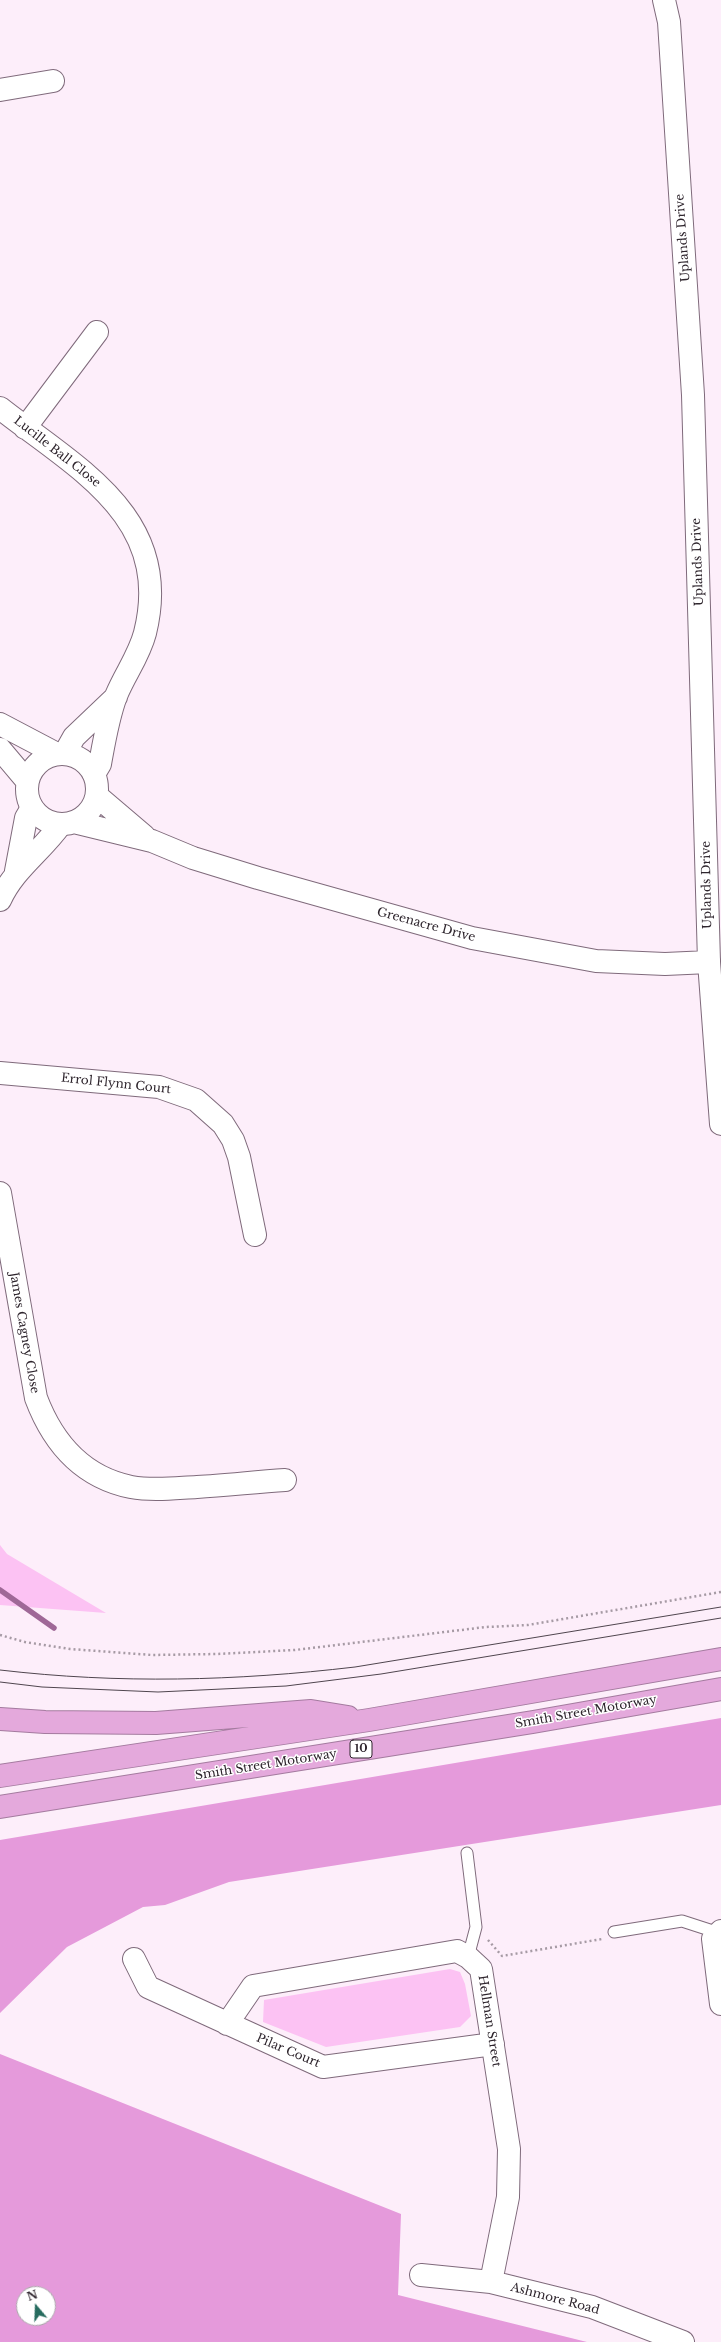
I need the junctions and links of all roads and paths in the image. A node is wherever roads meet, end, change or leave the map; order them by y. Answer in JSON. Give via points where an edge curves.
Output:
{"nodes":[{"id":1,"x":664,"y":0,"type":"edge"},
{"id":2,"x":53,"y":81,"type":"dead end"},
{"id":3,"x":0,"y":90,"type":"edge"},
{"id":4,"x":97,"y":332,"type":"dead end"},
{"id":5,"x":0,"y":408,"type":"edge"},
{"id":6,"x":25,"y":428,"type":"junction"},
{"id":7,"x":116,"y":697,"type":"junction"},
{"id":8,"x":0,"y":724,"type":"edge"},
{"id":9,"x":0,"y":749,"type":"edge"},
{"id":10,"x":61,"y":754,"type":"junction"},
{"id":11,"x":94,"y":774,"type":"junction"},
{"id":12,"x":27,"y":781,"type":"junction"},
{"id":13,"x":97,"y":796,"type":"junction"},
{"id":14,"x":32,"y":808,"type":"junction"},
{"id":15,"x":68,"y":823,"type":"junction"},
{"id":16,"x":152,"y":842,"type":"junction"},
{"id":17,"x":16,"y":871,"type":"junction"},
{"id":18,"x":0,"y":900,"type":"edge"},
{"id":19,"x":709,"y":962,"type":"junction"},
{"id":20,"x":0,"y":1074,"type":"edge"},
{"id":21,"x":721,"y":1124,"type":"edge"},
{"id":22,"x":0,"y":1193,"type":"edge"},
{"id":23,"x":255,"y":1235,"type":"dead end"},
{"id":24,"x":285,"y":1480,"type":"dead end"},
{"id":25,"x":721,"y":1592,"type":"edge"},
{"id":26,"x":0,"y":1636,"type":"edge"},
{"id":27,"x":721,"y":1659,"type":"edge"},
{"id":28,"x":721,"y":1689,"type":"edge"},
{"id":29,"x":0,"y":1719,"type":"edge"},
{"id":30,"x":368,"y":1720,"type":"junction"},
{"id":31,"x":0,"y":1776,"type":"edge"},
{"id":32,"x":0,"y":1807,"type":"edge"},
{"id":33,"x":467,"y":1853,"type":"dead end"},
{"id":34,"x":476,"y":1927,"type":"junction"},
{"id":35,"x":614,"y":1932,"type":"joint"},
{"id":36,"x":720,"y":1932,"type":"edge"},
{"id":37,"x":468,"y":1957,"type":"junction"},
{"id":38,"x":134,"y":1959,"type":"dead end"},
{"id":39,"x":721,"y":2004,"type":"edge"},
{"id":40,"x":227,"y":2024,"type":"junction"},
{"id":41,"x":493,"y":2044,"type":"junction"},
{"id":42,"x":421,"y":2275,"type":"dead end"},
{"id":43,"x":491,"y":2282,"type":"junction"},
{"id":44,"x":683,"y":2342,"type":"edge"}],
"edges":[{"from":1,"to":19,"type":"street","name":"Uplands Drive","via":[[669,22],[693,395]]},
{"from":2,"to":3,"type":"street"},
{"from":4,"to":6,"type":"street"},
{"from":5,"to":6,"type":"street","name":"Lucille Ball Close"},
{"from":6,"to":7,"type":"street","name":"Lucille Ball Close","via":[[102,486],[126,517],[139,540],[150,584],[150,608],[145,634],[136,659]]},
{"from":7,"to":10,"type":"street","name":"Lucille Ball Close","via":[[74,737]]},
{"from":7,"to":11,"type":"street","name":"Lucille Ball Close","via":[[100,764]]},
{"from":8,"to":10,"type":"street"},
{"from":9,"to":12,"type":"street"},
{"from":10,"to":11,"type":"street","via":[[82,760]]},
{"from":10,"to":12,"type":"street","via":[[38,763]]},
{"from":11,"to":13,"type":"street","via":[[98,785]]},
{"from":12,"to":14,"type":"street","via":[[28,800]]},
{"from":13,"to":15,"type":"street","via":[[85,816]]},
{"from":13,"to":16,"type":"street","name":"Greenacre Drive"},
{"from":14,"to":15,"type":"street","via":[[45,819]]},
{"from":14,"to":17,"type":"street","via":[[26,818]]},
{"from":15,"to":16,"type":"street","name":"Greenacre Drive"},
{"from":15,"to":17,"type":"street"},
{"from":16,"to":19,"type":"street","name":"Greenacre Drive","via":[[258,878],[472,938],[596,961],[665,964]]},
{"from":17,"to":18,"type":"street"},
{"from":19,"to":21,"type":"street","name":"Uplands Drive"},
{"from":20,"to":23,"type":"street","name":"Errol Flynn Court","via":[[159,1087],[196,1100],[216,1115],[233,1140],[239,1157]]},
{"from":22,"to":24,"type":"street","name":"James Cagney Close","via":[[36,1398],[54,1437],[68,1453],[88,1469],[108,1480],[132,1487],[156,1489]]},
{"from":25,"to":26,"type":"path","via":[[528,1625],[486,1627],[295,1650],[152,1655],[70,1649]]},
{"from":27,"to":30,"type":"highway","number":"10"},
{"from":28,"to":32,"type":"highway","name":"Smith Street Motorway","number":"10","via":[[533,1722]]},
{"from":29,"to":30,"type":"highway","via":[[149,1723],[311,1711]]},
{"from":30,"to":31,"type":"highway","number":"10"},
{"from":33,"to":34,"type":"lane"},
{"from":34,"to":35,"type":"path","via":[[502,1956],[602,1939]]},
{"from":34,"to":37,"type":"lane"},
{"from":35,"to":36,"type":"lane","via":[[682,1921]]},
{"from":36,"to":39,"type":"street","via":[[713,1939]]},
{"from":37,"to":40,"type":"street","via":[[457,1951],[253,1986]]},
{"from":37,"to":41,"type":"street","name":"Hellman Street","via":[[481,1969]]},
{"from":38,"to":40,"type":"street","name":"Pilar Court","via":[[148,1987]]},
{"from":40,"to":41,"type":"street","name":"Pilar Court","via":[[323,2067]]},
{"from":41,"to":43,"type":"street","name":"Hellman Street","via":[[509,2149],[508,2197]]},
{"from":42,"to":43,"type":"street","name":"Ashmore Road"},
{"from":43,"to":44,"type":"street","name":"Ashmore Road","via":[[592,2307]]}]}
